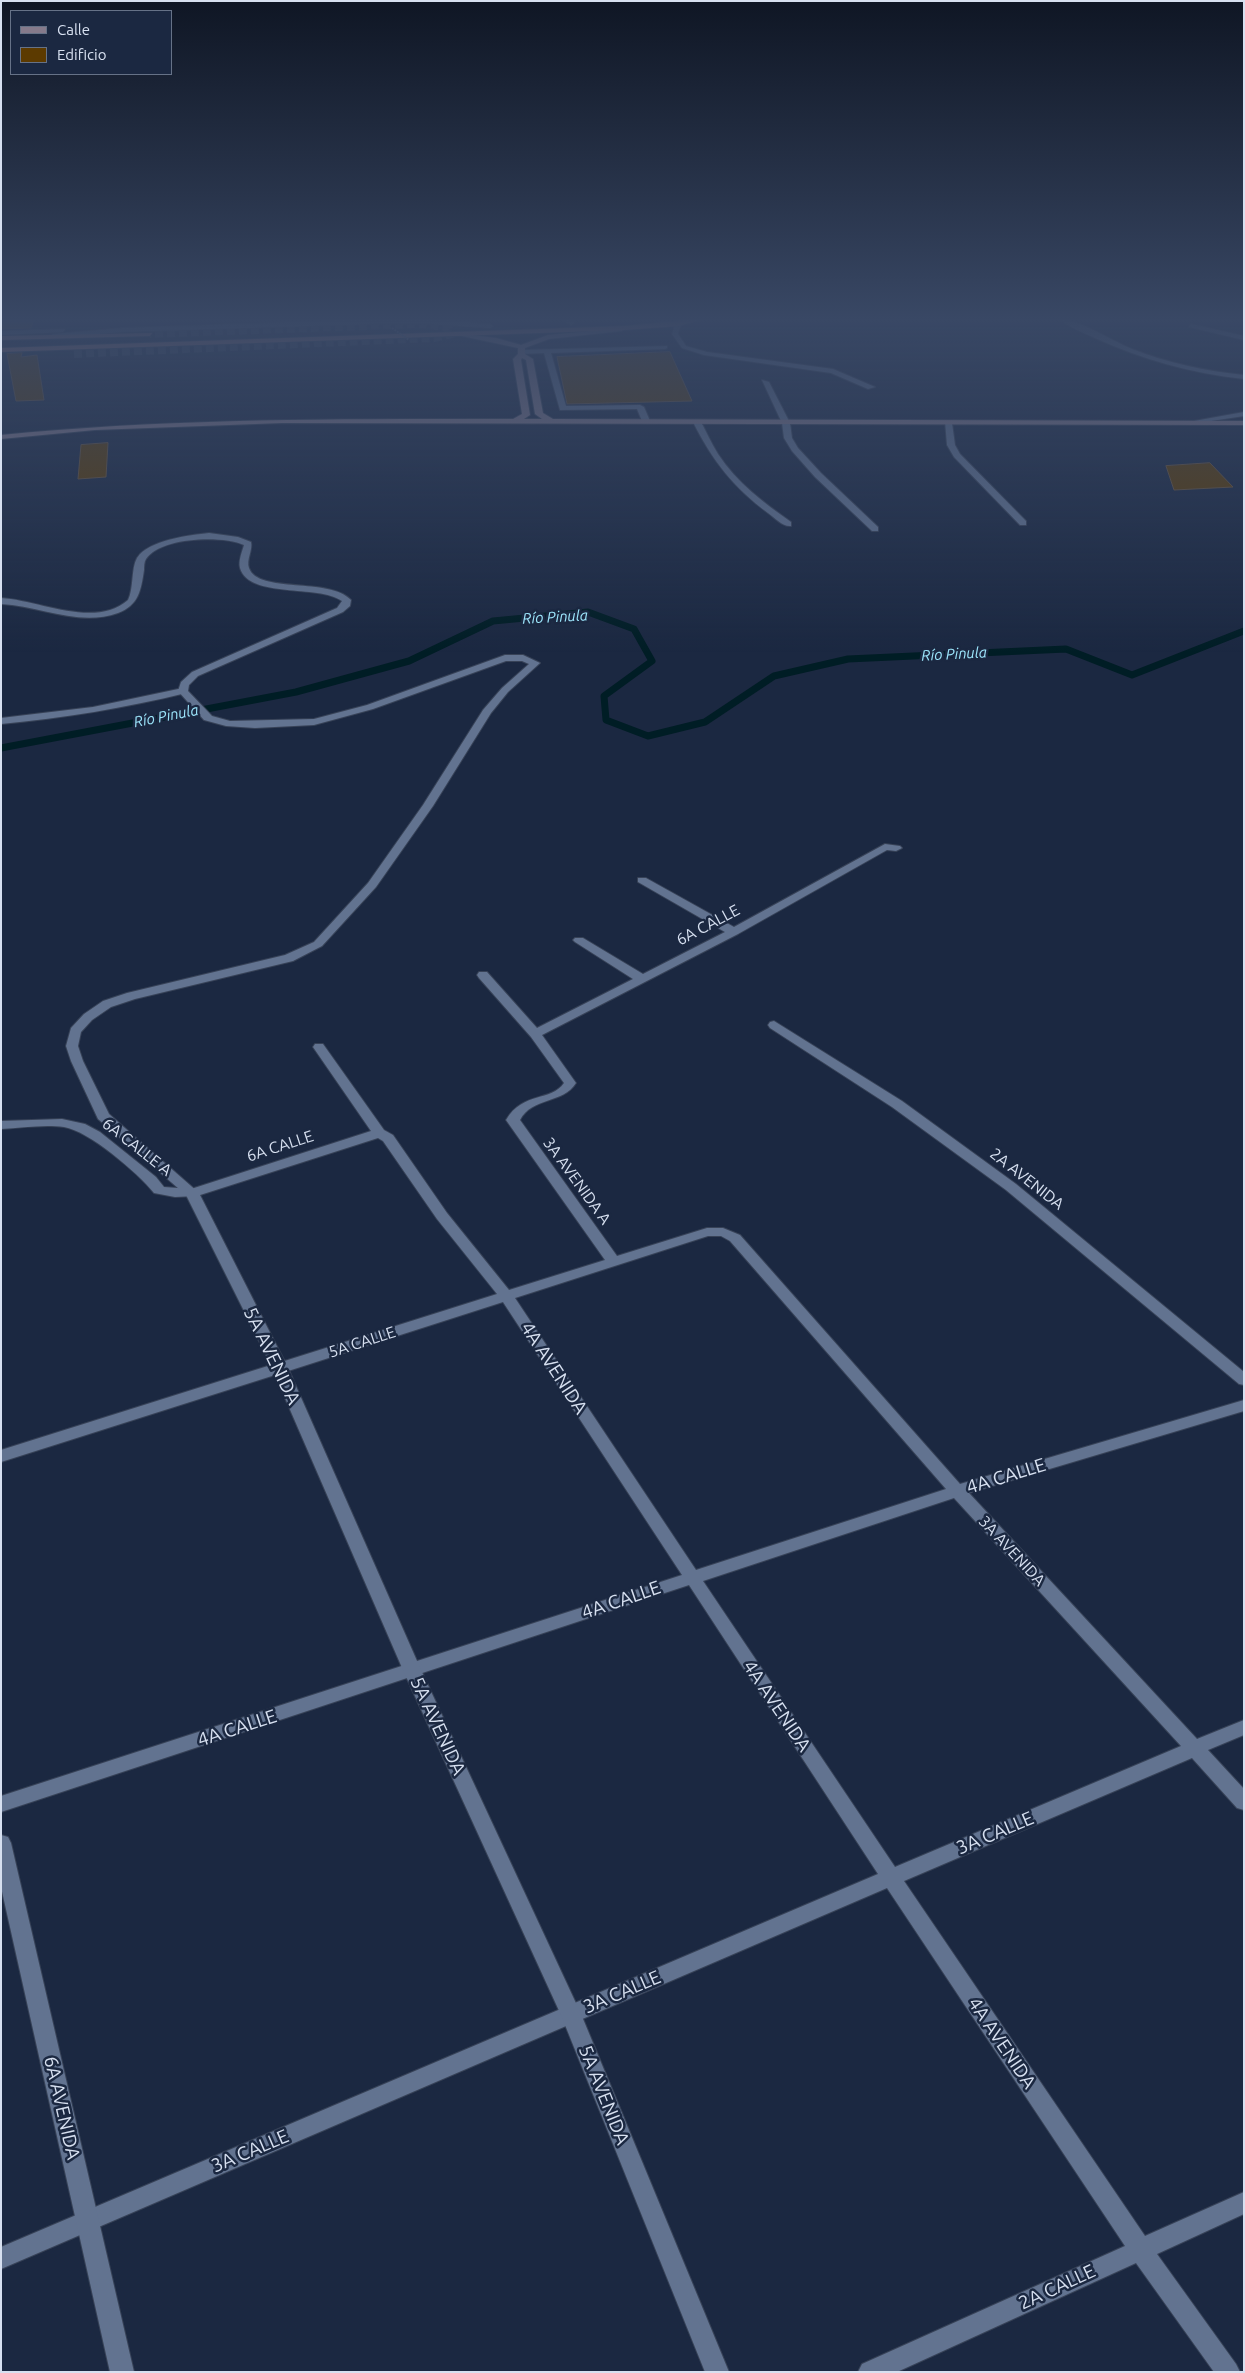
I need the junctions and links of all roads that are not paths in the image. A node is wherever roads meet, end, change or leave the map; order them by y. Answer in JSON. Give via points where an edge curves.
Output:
{"nodes":[{"id":1,"x":66,"y":431,"type":"edge"},
{"id":2,"x":701,"y":431,"type":"edge"},
{"id":3,"x":787,"y":431,"type":"edge"},
{"id":4,"x":949,"y":431,"type":"edge"},
{"id":5,"x":1229,"y":431,"type":"edge"},
{"id":6,"x":1244,"y":431,"type":"edge"},
{"id":7,"x":1,"y":437,"type":"edge"},
{"id":8,"x":1023,"y":523,"type":"dead end"},
{"id":9,"x":788,"y":524,"type":"dead end"},
{"id":10,"x":875,"y":529,"type":"dead end"},
{"id":11,"x":1,"y":601,"type":"edge"},
{"id":12,"x":183,"y":691,"type":"junction"},
{"id":13,"x":1,"y":722,"type":"edge"},
{"id":14,"x":896,"y":848,"type":"dead end"},
{"id":15,"x":642,"y":880,"type":"dead end"},
{"id":16,"x":734,"y":932,"type":"junction"},
{"id":17,"x":578,"y":940,"type":"dead end"},
{"id":18,"x":482,"y":975,"type":"dead end"},
{"id":19,"x":642,"y":979,"type":"junction"},
{"id":20,"x":774,"y":1024,"type":"dead end"},
{"id":21,"x":534,"y":1034,"type":"junction"},
{"id":22,"x":319,"y":1047,"type":"dead end"},
{"id":23,"x":1,"y":1125,"type":"edge"},
{"id":24,"x":378,"y":1132,"type":"junction"},
{"id":25,"x":192,"y":1193,"type":"junction"},
{"id":26,"x":722,"y":1232,"type":"joint"},
{"id":27,"x":614,"y":1262,"type":"junction"},
{"id":28,"x":507,"y":1297,"type":"junction"},
{"id":29,"x":280,"y":1368,"type":"junction"},
{"id":30,"x":1244,"y":1380,"type":"edge"},
{"id":31,"x":1244,"y":1405,"type":"edge"},
{"id":32,"x":1,"y":1456,"type":"edge"},
{"id":33,"x":956,"y":1491,"type":"junction"},
{"id":34,"x":690,"y":1577,"type":"junction"},
{"id":35,"x":412,"y":1670,"type":"junction"},
{"id":36,"x":1244,"y":1727,"type":"edge"},
{"id":37,"x":1195,"y":1748,"type":"junction"},
{"id":38,"x":1244,"y":1802,"type":"edge"},
{"id":39,"x":1,"y":1804,"type":"edge"},
{"id":40,"x":1,"y":1843,"type":"edge"},
{"id":41,"x":891,"y":1878,"type":"junction"},
{"id":42,"x":571,"y":2014,"type":"junction"},
{"id":43,"x":1244,"y":2203,"type":"edge"},
{"id":44,"x":88,"y":2221,"type":"junction"},
{"id":45,"x":1140,"y":2249,"type":"junction"},
{"id":46,"x":1,"y":2258,"type":"edge"},
{"id":47,"x":122,"y":2372,"type":"edge"},
{"id":48,"x":717,"y":2372,"type":"edge"},
{"id":49,"x":870,"y":2372,"type":"edge"},
{"id":50,"x":1228,"y":2372,"type":"edge"}],
"edges":[{"from":1,"to":7,"type":"main road"},
{"from":2,"to":9,"type":"street","via":[[726,470],[746,491]]},
{"from":3,"to":10,"type":"street","via":[[795,449],[818,475]]},
{"from":4,"to":8,"type":"street","via":[[957,455]]},
{"from":5,"to":6,"type":"main road"},
{"from":11,"to":12,"type":"street","via":[[25,602],[91,617],[113,612],[133,600],[141,560],[146,554],[175,542],[222,535],[239,538],[248,544],[244,568],[256,581],[276,586],[331,590],[347,600],[340,610],[195,674],[184,684]]},
{"from":12,"to":13,"type":"street","via":[[79,713]]},
{"from":12,"to":25,"type":"street","name":"5A AVENIDA","via":[[208,718],[230,724],[314,722],[370,707],[505,658],[523,658],[535,663],[487,712],[428,806],[372,885],[318,944],[289,958],[107,1004],[75,1031],[72,1046],[103,1116]]},
{"from":14,"to":16,"type":"street","name":"6A CALLE","via":[[885,847]]},
{"from":15,"to":16,"type":"street"},
{"from":16,"to":19,"type":"street","name":"6A CALLE"},
{"from":17,"to":19,"type":"street"},
{"from":18,"to":21,"type":"street"},
{"from":19,"to":21,"type":"street","name":"6A CALLE"},
{"from":20,"to":30,"type":"street","name":"2A AVENIDA","via":[[897,1104],[1011,1187]]},
{"from":21,"to":27,"type":"street","name":"3A AVENIDA A","via":[[570,1083],[565,1090],[524,1105],[516,1111],[513,1120]]},
{"from":22,"to":24,"type":"street","name":"4A AVENIDA"},
{"from":23,"to":25,"type":"street","name":"6A CALLE A","via":[[62,1123],[80,1127],[95,1135],[159,1190]]},
{"from":24,"to":25,"type":"street","name":"6A CALLE"},
{"from":24,"to":28,"type":"street","name":"4A AVENIDA","via":[[388,1138],[442,1216]]},
{"from":25,"to":29,"type":"street","name":"5A AVENIDA"},
{"from":26,"to":27,"type":"street","name":"5A CALLE","via":[[707,1232]]},
{"from":26,"to":33,"type":"street","name":"3A AVENIDA","via":[[735,1238]]},
{"from":27,"to":28,"type":"street","name":"5A CALLE"},
{"from":28,"to":29,"type":"street","name":"5A CALLE"},
{"from":28,"to":34,"type":"street","name":"4A AVENIDA"},
{"from":29,"to":32,"type":"street","name":"5A CALLE"},
{"from":29,"to":35,"type":"street","name":"5A AVENIDA"},
{"from":31,"to":33,"type":"street","name":"4A CALLE"},
{"from":33,"to":34,"type":"street","name":"4A CALLE"},
{"from":33,"to":37,"type":"street","name":"3A AVENIDA"},
{"from":34,"to":35,"type":"street","name":"4A CALLE"},
{"from":34,"to":41,"type":"street","name":"4A AVENIDA"},
{"from":35,"to":39,"type":"street","name":"4A CALLE"},
{"from":35,"to":42,"type":"street","name":"5A AVENIDA"},
{"from":36,"to":37,"type":"street","name":"3A CALLE"},
{"from":37,"to":38,"type":"street","name":"3A AVENIDA"},
{"from":37,"to":41,"type":"street","name":"3A CALLE"},
{"from":40,"to":44,"type":"street","name":"6A AVENIDA"},
{"from":41,"to":42,"type":"street","name":"3A CALLE"},
{"from":41,"to":45,"type":"street","name":"4A AVENIDA"},
{"from":42,"to":44,"type":"street","name":"3A CALLE"},
{"from":42,"to":48,"type":"street","name":"5A AVENIDA"},
{"from":43,"to":45,"type":"street","name":"2A CALLE"},
{"from":44,"to":46,"type":"street","name":"3A CALLE"},
{"from":44,"to":47,"type":"street","name":"6A AVENIDA"},
{"from":45,"to":49,"type":"street","name":"2A CALLE"},
{"from":45,"to":50,"type":"street","name":"4A AVENIDA"}]}
